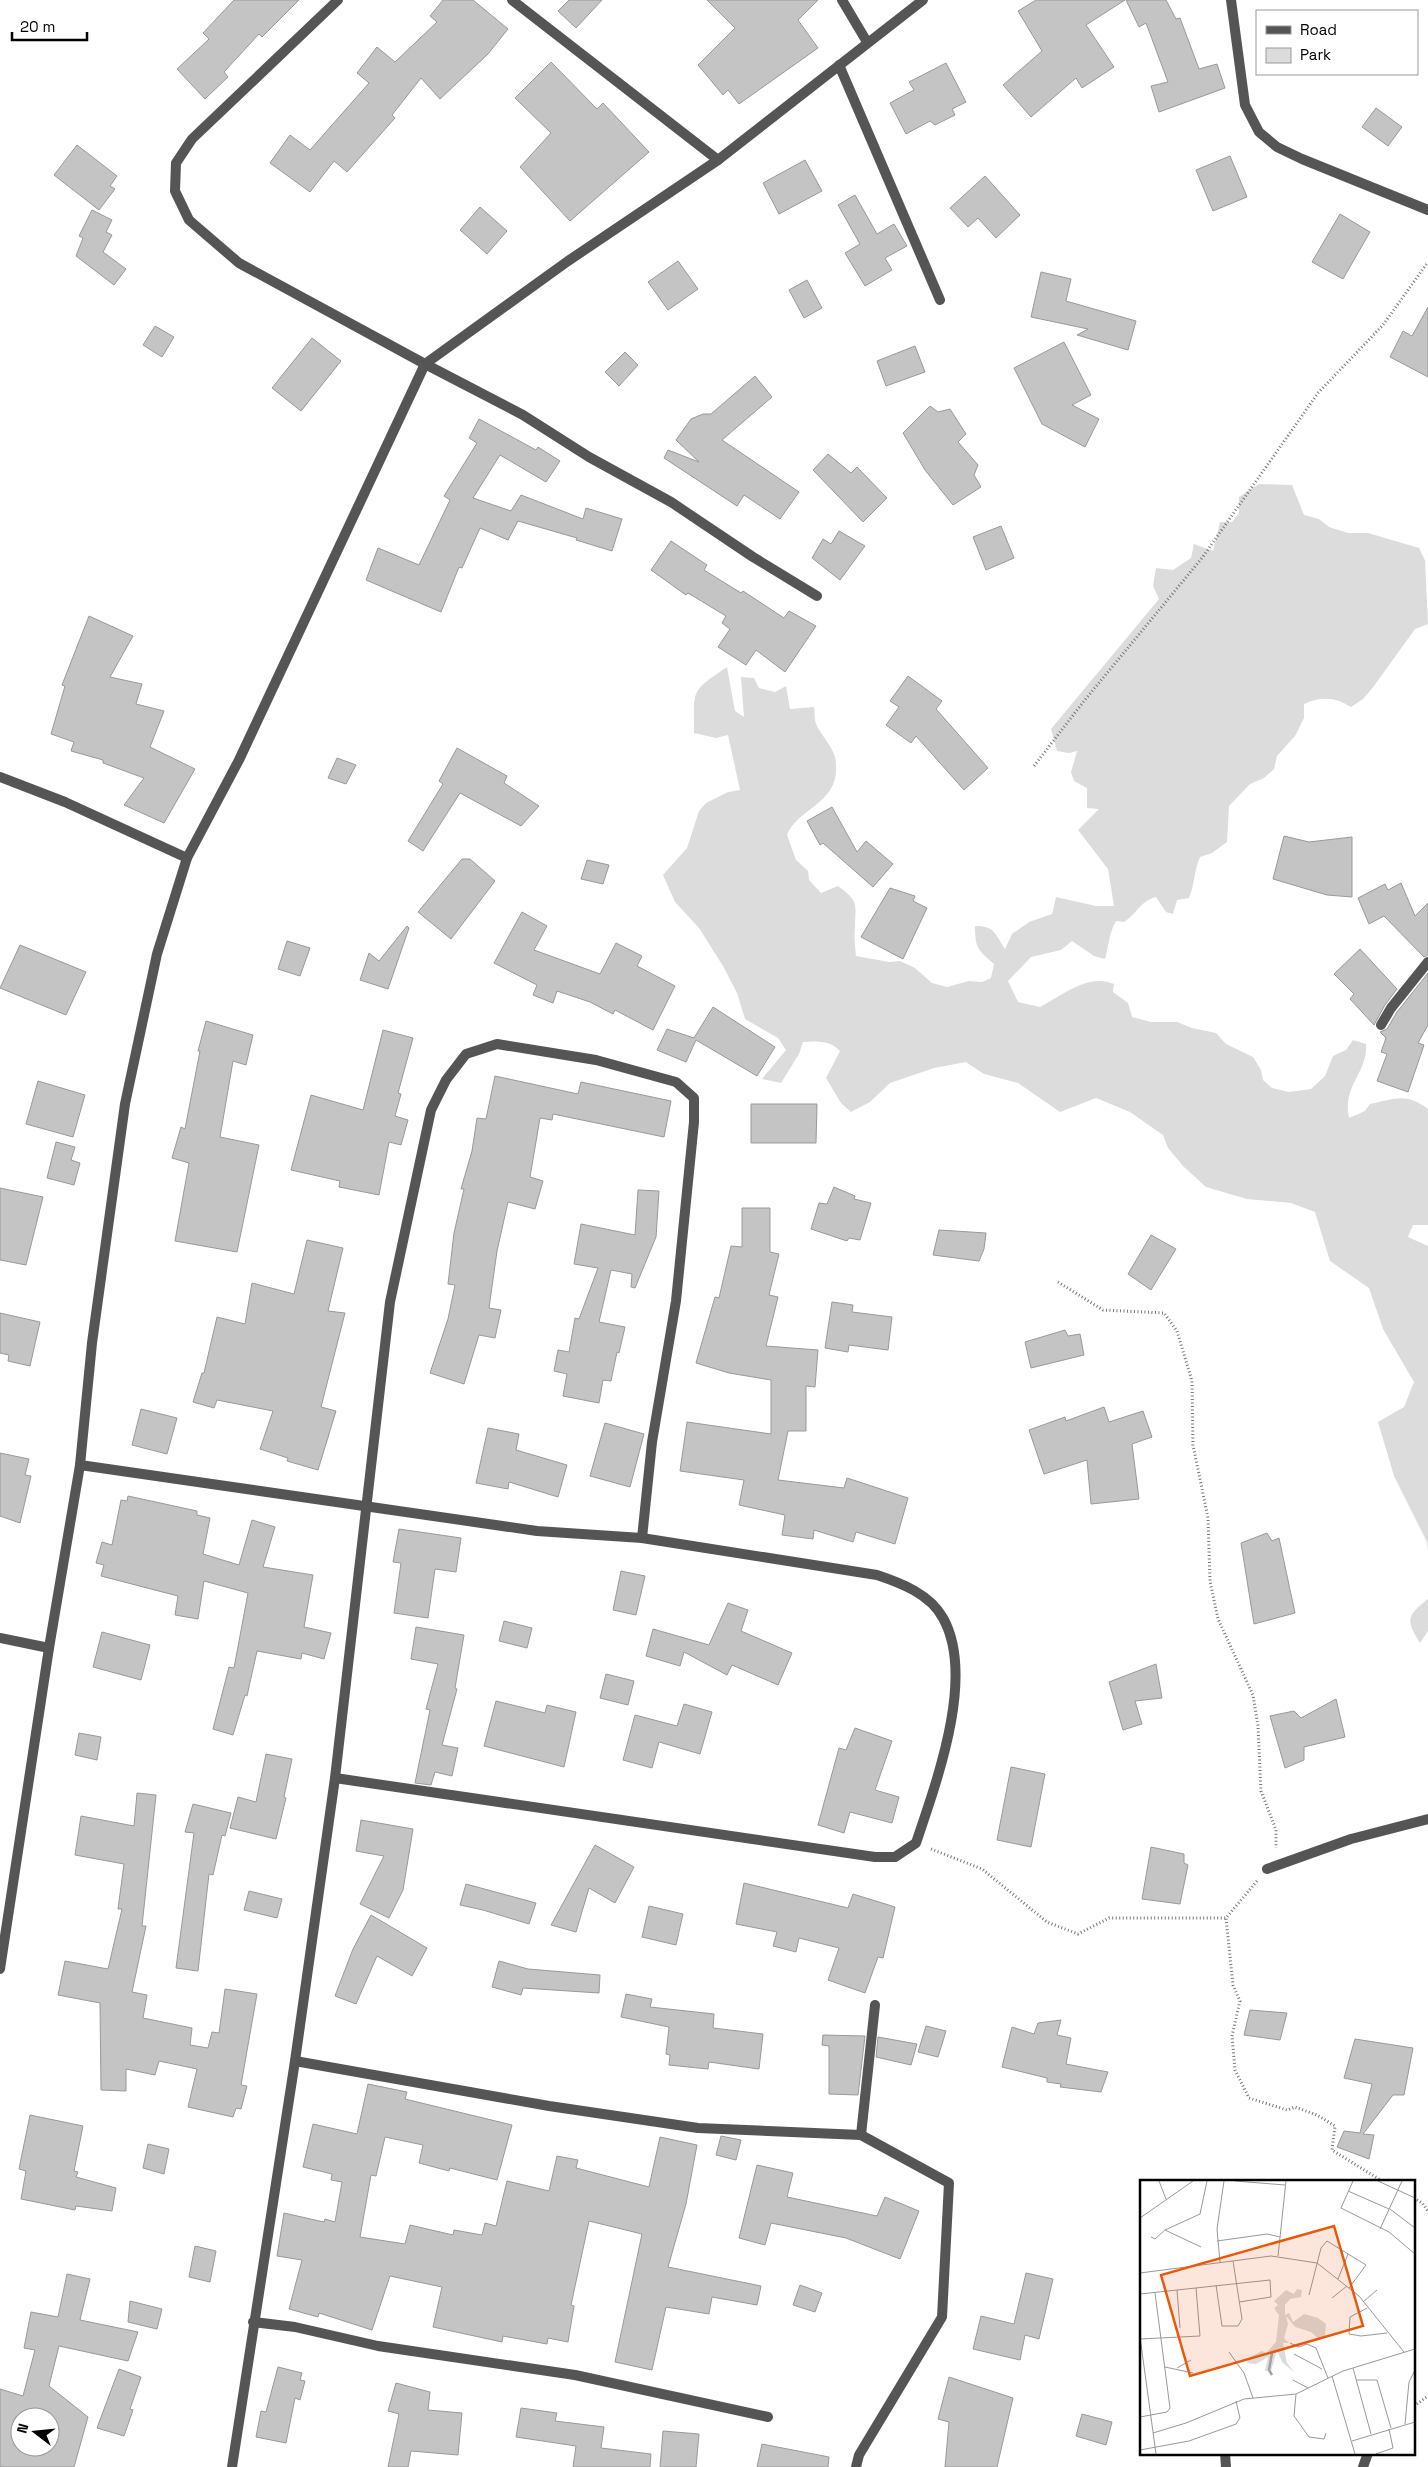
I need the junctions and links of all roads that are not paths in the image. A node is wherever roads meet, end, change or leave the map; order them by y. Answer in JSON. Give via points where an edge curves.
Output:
{"nodes":[{"id":1,"x":338,"y":0,"type":"edge"},
{"id":2,"x":512,"y":0,"type":"edge"},
{"id":3,"x":842,"y":0,"type":"edge"},
{"id":4,"x":923,"y":0,"type":"edge"},
{"id":5,"x":1231,"y":0,"type":"edge"},
{"id":6,"x":867,"y":42,"type":"junction"},
{"id":7,"x":839,"y":65,"type":"junction"},
{"id":8,"x":718,"y":160,"type":"junction"},
{"id":9,"x":1428,"y":210,"type":"edge"},
{"id":10,"x":940,"y":300,"type":"dead end"},
{"id":11,"x":425,"y":364,"type":"junction"},
{"id":12,"x":817,"y":596,"type":"dead end"},
{"id":13,"x":0,"y":777,"type":"edge"},
{"id":14,"x":187,"y":858,"type":"junction"},
{"id":15,"x":1428,"y":962,"type":"edge"},
{"id":16,"x":1381,"y":1025,"type":"dead end"},
{"id":17,"x":80,"y":1465,"type":"junction"},
{"id":18,"x":366,"y":1506,"type":"junction"},
{"id":19,"x":642,"y":1538,"type":"junction"},
{"id":20,"x":0,"y":1638,"type":"edge"},
{"id":21,"x":49,"y":1648,"type":"junction"},
{"id":22,"x":335,"y":1778,"type":"junction"},
{"id":23,"x":1428,"y":1819,"type":"edge"},
{"id":24,"x":1267,"y":1869,"type":"road end"},
{"id":25,"x":0,"y":1969,"type":"edge"},
{"id":26,"x":875,"y":2005,"type":"dead end"},
{"id":27,"x":296,"y":2061,"type":"junction"},
{"id":28,"x":861,"y":2135,"type":"junction"},
{"id":29,"x":253,"y":2322,"type":"junction"},
{"id":30,"x":768,"y":2417,"type":"dead end"},
{"id":31,"x":1225,"y":2454,"type":"edge"},
{"id":32,"x":1368,"y":2454,"type":"edge"},
{"id":33,"x":232,"y":2467,"type":"edge"},
{"id":34,"x":856,"y":2467,"type":"edge"},
{"id":35,"x":1226,"y":2467,"type":"edge"},
{"id":36,"x":1363,"y":2467,"type":"edge"}],
"edges":[{"from":1,"to":11,"type":"street","via":[[192,139],[176,163],[175,191],[189,220],[240,263]]},
{"from":2,"to":8,"type":"street"},
{"from":3,"to":6,"type":"street"},
{"from":4,"to":6,"type":"street"},
{"from":5,"to":9,"type":"street","via":[[1245,105],[1259,132],[1277,147],[1302,159]]},
{"from":6,"to":7,"type":"street"},
{"from":7,"to":8,"type":"street"},
{"from":7,"to":10,"type":"street"},
{"from":8,"to":11,"type":"street","via":[[568,260]]},
{"from":11,"to":12,"type":"street","via":[[523,415],[589,457],[671,502]]},
{"from":11,"to":14,"type":"street","via":[[243,751]]},
{"from":13,"to":14,"type":"street","via":[[65,802]]},
{"from":14,"to":17,"type":"street","via":[[157,954],[125,1104],[92,1343]]},
{"from":15,"to":16,"type":"street"},
{"from":17,"to":18,"type":"street"},
{"from":17,"to":21,"type":"street"},
{"from":18,"to":19,"type":"street","via":[[537,1531]]},
{"from":18,"to":19,"type":"street","via":[[390,1302],[432,1110],[446,1080],[466,1054],[497,1044],[596,1060],[676,1082],[694,1098],[676,1301],[652,1442]]},
{"from":18,"to":22,"type":"street"},
{"from":19,"to":22,"type":"street","via":[[877,1575],[914,1589],[942,1616],[952,1641],[957,1669],[949,1733],[916,1843],[895,1857],[875,1857]]},
{"from":20,"to":21,"type":"street"},
{"from":21,"to":25,"type":"street"},
{"from":22,"to":27,"type":"street"},
{"from":23,"to":24,"type":"street","via":[[1351,1839]]},
{"from":26,"to":28,"type":"street"},
{"from":27,"to":28,"type":"street","via":[[549,2106],[698,2128]]},
{"from":27,"to":29,"type":"street"},
{"from":28,"to":34,"type":"street","via":[[949,2183],[942,2317],[859,2455]]},
{"from":29,"to":30,"type":"street","via":[[295,2327],[378,2346],[575,2375]]},
{"from":29,"to":33,"type":"street"},
{"from":31,"to":35,"type":"street"},
{"from":32,"to":36,"type":"street"}]}
